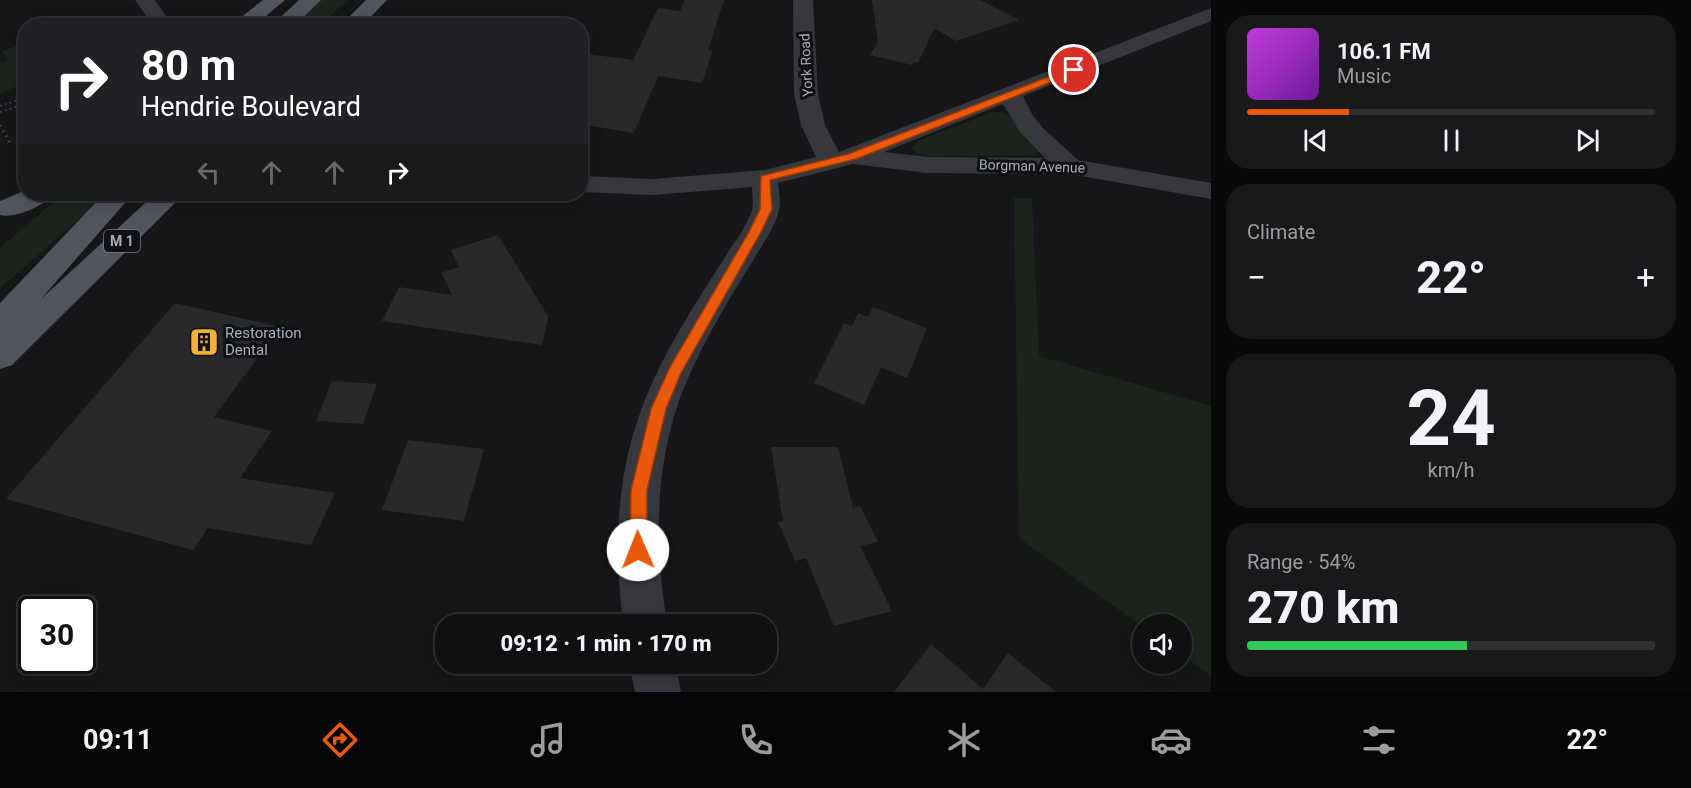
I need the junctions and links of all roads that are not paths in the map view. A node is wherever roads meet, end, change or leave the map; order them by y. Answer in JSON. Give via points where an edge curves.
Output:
{"nodes":[{"id":1,"x":145,"y":0,"type":"edge"},
{"id":2,"x":275,"y":0,"type":"edge"},
{"id":3,"x":311,"y":0,"type":"edge"},
{"id":4,"x":377,"y":0,"type":"edge"},
{"id":5,"x":803,"y":0,"type":"edge"},
{"id":6,"x":1211,"y":14,"type":"edge"},
{"id":7,"x":157,"y":18,"type":"edge"},
{"id":8,"x":251,"y":18,"type":"edge"},
{"id":9,"x":290,"y":18,"type":"edge"},
{"id":10,"x":358,"y":18,"type":"edge"},
{"id":11,"x":1011,"y":94,"type":"junction"},
{"id":12,"x":842,"y":159,"type":"junction"},
{"id":13,"x":1070,"y":166,"type":"junction"},
{"id":14,"x":765,"y":178,"type":"junction"},
{"id":15,"x":588,"y":184,"type":"edge"},
{"id":16,"x":1211,"y":191,"type":"edge"},
{"id":17,"x":112,"y":201,"type":"edge"},
{"id":18,"x":164,"y":201,"type":"edge"},
{"id":19,"x":0,"y":323,"type":"edge"},
{"id":20,"x":0,"y":356,"type":"edge"},
{"id":21,"x":644,"y":614,"type":"edge"},
{"id":22,"x":654,"y":674,"type":"edge"},
{"id":23,"x":658,"y":692,"type":"edge"}],
"edges":[{"from":1,"to":7,"type":"street"},
{"from":2,"to":8,"type":"main road"},
{"from":3,"to":9,"type":"main road"},
{"from":4,"to":10,"type":"main road"},
{"from":5,"to":12,"type":"street","name":"York Road","via":[[806,94],[813,125]]},
{"from":6,"to":11,"type":"street"},
{"from":11,"to":12,"type":"street"},
{"from":11,"to":13,"type":"street","via":[[1029,130]]},
{"from":12,"to":13,"type":"street","name":"Borgman Avenue","via":[[928,165]]},
{"from":12,"to":14,"type":"street"},
{"from":13,"to":16,"type":"street","name":"Borgman Avenue"},
{"from":14,"to":15,"type":"street","via":[[653,187]]},
{"from":14,"to":21,"type":"street","via":[[766,209],[658,409],[639,490],[637,533]]},
{"from":17,"to":19,"type":"main road"},
{"from":18,"to":20,"type":"main road","number":"M 1"},
{"from":22,"to":23,"type":"street"}]}
